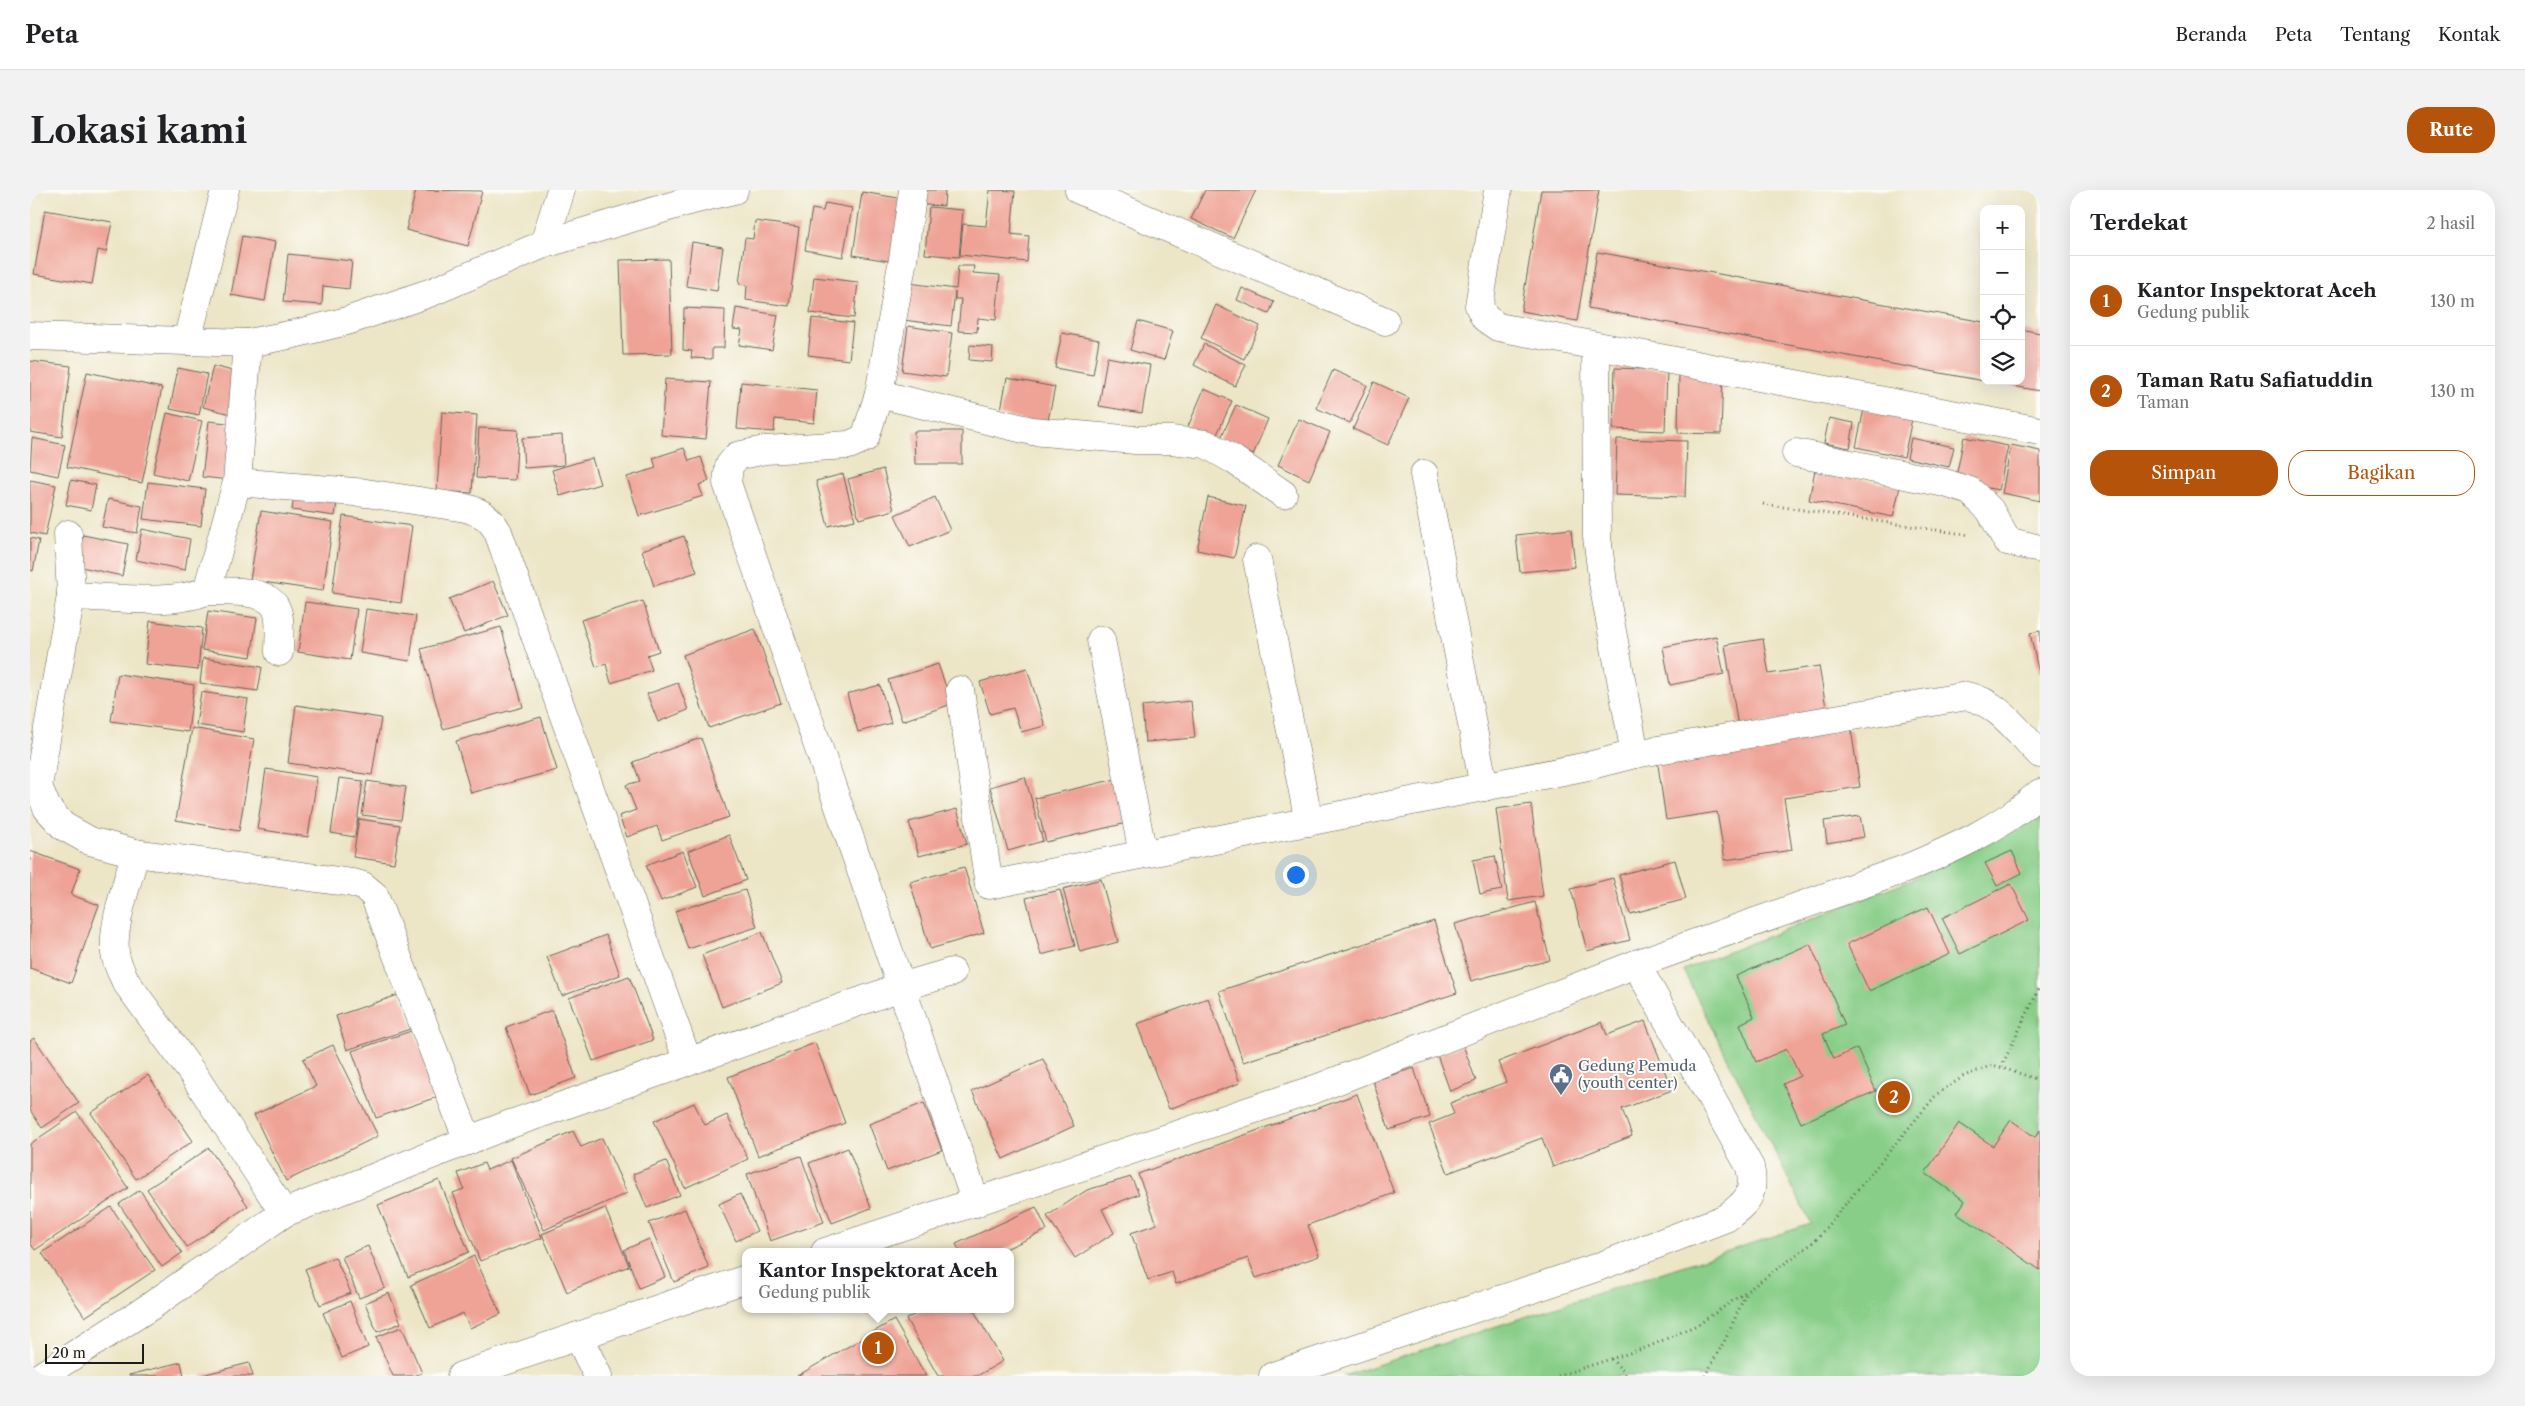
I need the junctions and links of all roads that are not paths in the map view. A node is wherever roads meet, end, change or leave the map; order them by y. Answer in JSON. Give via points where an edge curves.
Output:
{"nodes":[{"id":1,"x":225,"y":190,"type":"edge"},
{"id":2,"x":561,"y":190,"type":"edge"},
{"id":3,"x":734,"y":190,"type":"edge"},
{"id":4,"x":913,"y":190,"type":"edge"},
{"id":5,"x":1079,"y":190,"type":"edge"},
{"id":6,"x":1498,"y":190,"type":"edge"},
{"id":7,"x":544,"y":244,"type":"junction"},
{"id":8,"x":1385,"y":321,"type":"dead end"},
{"id":9,"x":30,"y":336,"type":"edge"},
{"id":10,"x":187,"y":341,"type":"junction"},
{"id":11,"x":248,"y":343,"type":"junction"},
{"id":12,"x":1596,"y":348,"type":"junction"},
{"id":13,"x":879,"y":394,"type":"junction"},
{"id":14,"x":2040,"y":431,"type":"edge"},
{"id":15,"x":1796,"y":453,"type":"dead end"},
{"id":16,"x":1424,"y":474,"type":"dead end"},
{"id":17,"x":238,"y":482,"type":"junction"},
{"id":18,"x":1282,"y":494,"type":"dead end"},
{"id":19,"x":68,"y":534,"type":"dead end"},
{"id":20,"x":2040,"y":549,"type":"edge"},
{"id":21,"x":1257,"y":559,"type":"dead end"},
{"id":22,"x":207,"y":591,"type":"junction"},
{"id":23,"x":71,"y":596,"type":"junction"},
{"id":24,"x":1101,"y":640,"type":"dead end"},
{"id":25,"x":279,"y":652,"type":"dead end"},
{"id":26,"x":960,"y":690,"type":"dead end"},
{"id":27,"x":1635,"y":754,"type":"junction"},
{"id":28,"x":2040,"y":754,"type":"edge"},
{"id":29,"x":34,"y":785,"type":"edge"},
{"id":30,"x":1484,"y":787,"type":"junction"},
{"id":31,"x":2040,"y":793,"type":"edge"},
{"id":32,"x":1309,"y":822,"type":"junction"},
{"id":33,"x":135,"y":854,"type":"junction"},
{"id":34,"x":1143,"y":854,"type":"junction"},
{"id":35,"x":1636,"y":964,"type":"junction"},
{"id":36,"x":952,"y":972,"type":"dead end"},
{"id":37,"x":901,"y":988,"type":"junction"},
{"id":38,"x":688,"y":1062,"type":"junction"},
{"id":39,"x":468,"y":1141,"type":"junction"},
{"id":40,"x":976,"y":1203,"type":"junction"},
{"id":41,"x":284,"y":1213,"type":"junction"},
{"id":42,"x":836,"y":1248,"type":"edge"},
{"id":43,"x":742,"y":1280,"type":"edge"},
{"id":44,"x":578,"y":1336,"type":"junction"},
{"id":45,"x":41,"y":1376,"type":"edge"},
{"id":46,"x":461,"y":1376,"type":"edge"},
{"id":47,"x":598,"y":1376,"type":"edge"},
{"id":48,"x":1273,"y":1376,"type":"edge"}],
"edges":[{"from":1,"to":10,"type":"street"},
{"from":2,"to":7,"type":"street"},
{"from":3,"to":7,"type":"street"},
{"from":4,"to":13,"type":"street"},
{"from":5,"to":8,"type":"street"},
{"from":6,"to":12,"type":"street","via":[[1480,306],[1485,318],[1498,327]]},
{"from":7,"to":11,"type":"street","via":[[432,292],[385,308],[302,332]]},
{"from":9,"to":10,"type":"street"},
{"from":10,"to":11,"type":"street"},
{"from":11,"to":17,"type":"street"},
{"from":12,"to":14,"type":"street"},
{"from":12,"to":27,"type":"street","via":[[1597,537]]},
{"from":13,"to":18,"type":"street","via":[[1032,431],[1206,444]]},
{"from":13,"to":37,"type":"street","via":[[865,438],[849,445],[765,450],[737,456],[729,466],[727,483]]},
{"from":15,"to":20,"type":"street","via":[[1970,491],[1990,510],[2007,541]]},
{"from":16,"to":30,"type":"street"},
{"from":17,"to":22,"type":"street"},
{"from":17,"to":38,"type":"street","via":[[366,492],[466,508],[490,518],[502,542]]},
{"from":19,"to":23,"type":"street"},
{"from":21,"to":32,"type":"street"},
{"from":22,"to":23,"type":"street","via":[[171,599]]},
{"from":22,"to":25,"type":"street","via":[[265,597],[275,606]]},
{"from":23,"to":29,"type":"street"},
{"from":24,"to":34,"type":"street"},
{"from":26,"to":34,"type":"street","via":[[989,885]]},
{"from":27,"to":28,"type":"street","via":[[1967,696],[1992,706]]},
{"from":27,"to":30,"type":"street"},
{"from":29,"to":33,"type":"street","via":[[63,826],[90,841]]},
{"from":30,"to":32,"type":"street"},
{"from":31,"to":35,"type":"street","via":[[2000,824],[1947,851],[1773,917]]},
{"from":32,"to":34,"type":"street"},
{"from":33,"to":39,"type":"street","via":[[353,883],[374,895]]},
{"from":33,"to":41,"type":"street","via":[[115,934],[115,954],[120,970]]},
{"from":35,"to":40,"type":"street","via":[[1318,1088]]},
{"from":35,"to":48,"type":"street","via":[[1750,1167],[1754,1183],[1750,1196],[1726,1218],[1598,1267]]},
{"from":36,"to":37,"type":"street"},
{"from":37,"to":38,"type":"street"},
{"from":37,"to":40,"type":"street"},
{"from":38,"to":39,"type":"street"},
{"from":39,"to":41,"type":"street"},
{"from":40,"to":42,"type":"street"},
{"from":41,"to":45,"type":"street","via":[[151,1306]]},
{"from":43,"to":44,"type":"street"},
{"from":44,"to":46,"type":"street"},
{"from":44,"to":47,"type":"street"}]}
